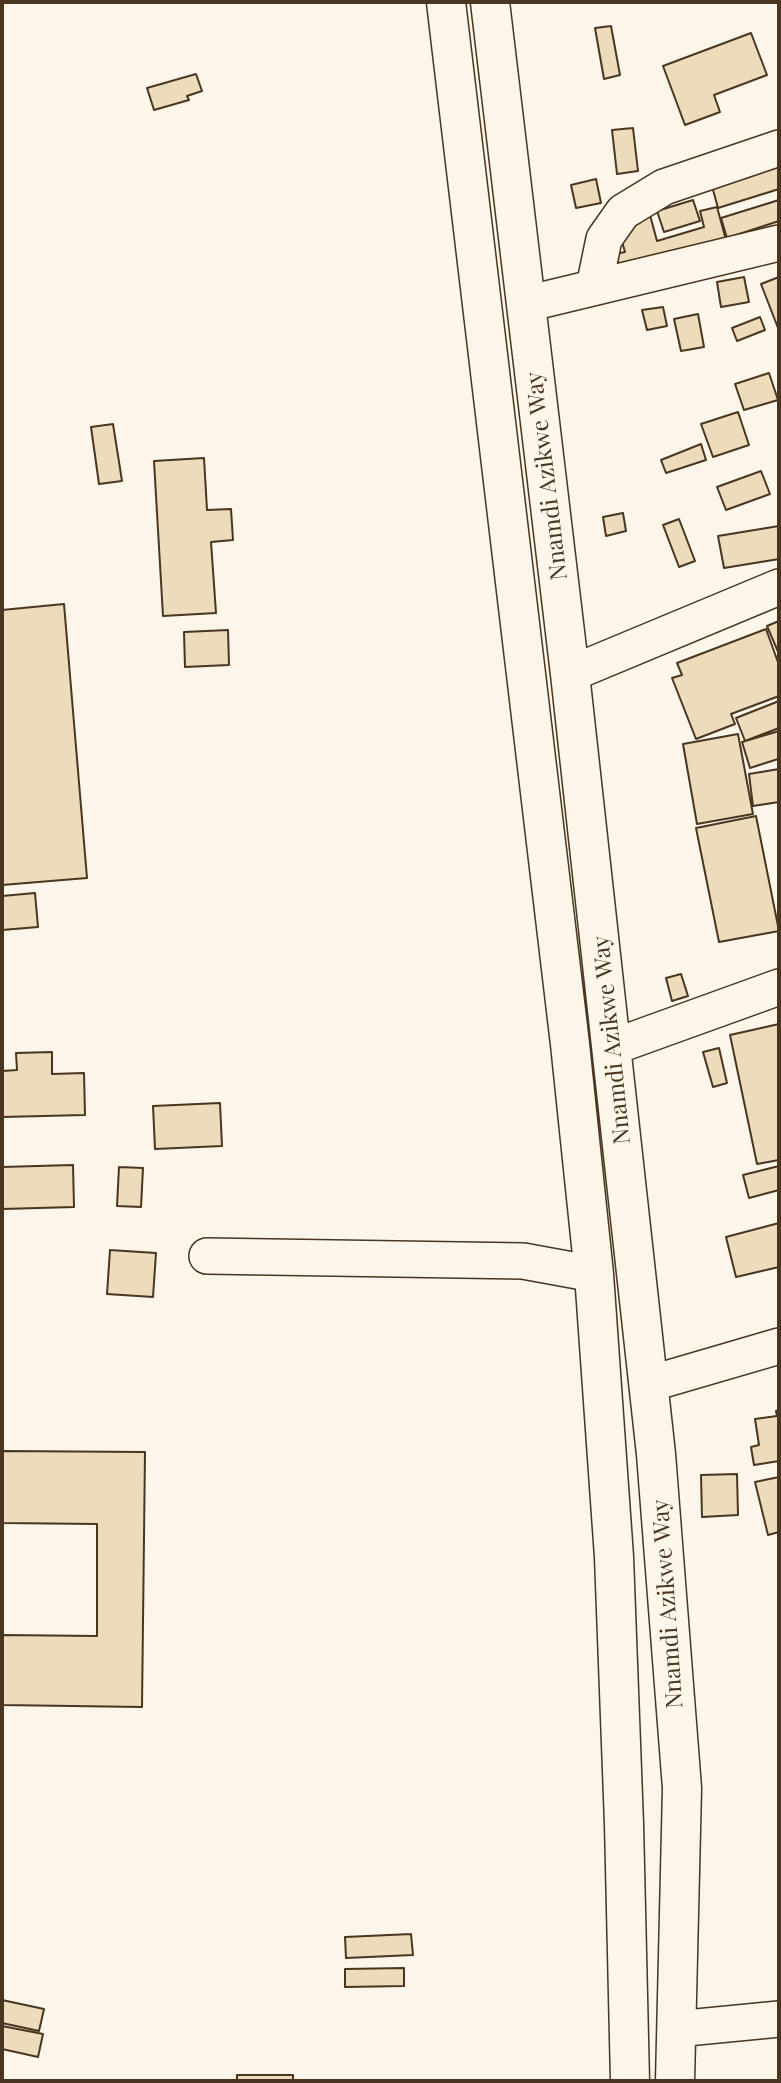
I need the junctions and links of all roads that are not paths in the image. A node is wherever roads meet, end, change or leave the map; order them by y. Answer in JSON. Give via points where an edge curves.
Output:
{"nodes":[{"id":1,"x":446,"y":2,"type":"edge"},
{"id":2,"x":490,"y":2,"type":"edge"},
{"id":3,"x":779,"y":148,"type":"edge"},
{"id":4,"x":779,"y":243,"type":"edge"},
{"id":5,"x":594,"y":287,"type":"junction"},
{"id":6,"x":526,"y":304,"type":"junction"},
{"id":7,"x":779,"y":587,"type":"edge"},
{"id":8,"x":570,"y":674,"type":"junction"},
{"id":9,"x":779,"y":987,"type":"edge"},
{"id":10,"x":613,"y":1047,"type":"junction"},
{"id":11,"x":207,"y":1256,"type":"dead end"},
{"id":12,"x":594,"y":1274,"type":"junction"},
{"id":13,"x":779,"y":1346,"type":"edge"},
{"id":14,"x":649,"y":1384,"type":"junction"},
{"id":15,"x":779,"y":2019,"type":"edge"},
{"id":16,"x":676,"y":2029,"type":"junction"},
{"id":17,"x":631,"y":2081,"type":"edge"},
{"id":18,"x":675,"y":2081,"type":"edge"}],
"edges":[{"from":1,"to":12,"type":"highway","name":"Nnamdi Azikwe Way"},
{"from":2,"to":6,"type":"highway","name":"Nnamdi Azikwe Way"},
{"from":3,"to":5,"type":"street","via":[[664,187],[623,212],[604,239]]},
{"from":4,"to":5,"type":"street"},
{"from":5,"to":6,"type":"street"},
{"from":6,"to":8,"type":"highway","name":"Nnamdi Azikwe Way"},
{"from":7,"to":8,"type":"street"},
{"from":8,"to":10,"type":"highway","name":"Nnamdi Azikwe Way"},
{"from":9,"to":10,"type":"street"},
{"from":10,"to":14,"type":"highway","name":"Nnamdi Azikwe Way"},
{"from":11,"to":12,"type":"street","via":[[523,1261]]},
{"from":12,"to":17,"type":"highway","name":"Nnamdi Azikwe Way","via":[[614,1557]]},
{"from":13,"to":14,"type":"street"},
{"from":14,"to":16,"type":"highway","name":"Nnamdi Azikwe Way","via":[[682,1788]]},
{"from":15,"to":16,"type":"street"},
{"from":16,"to":18,"type":"highway","name":"Nnamdi Azikwe Way"}]}
